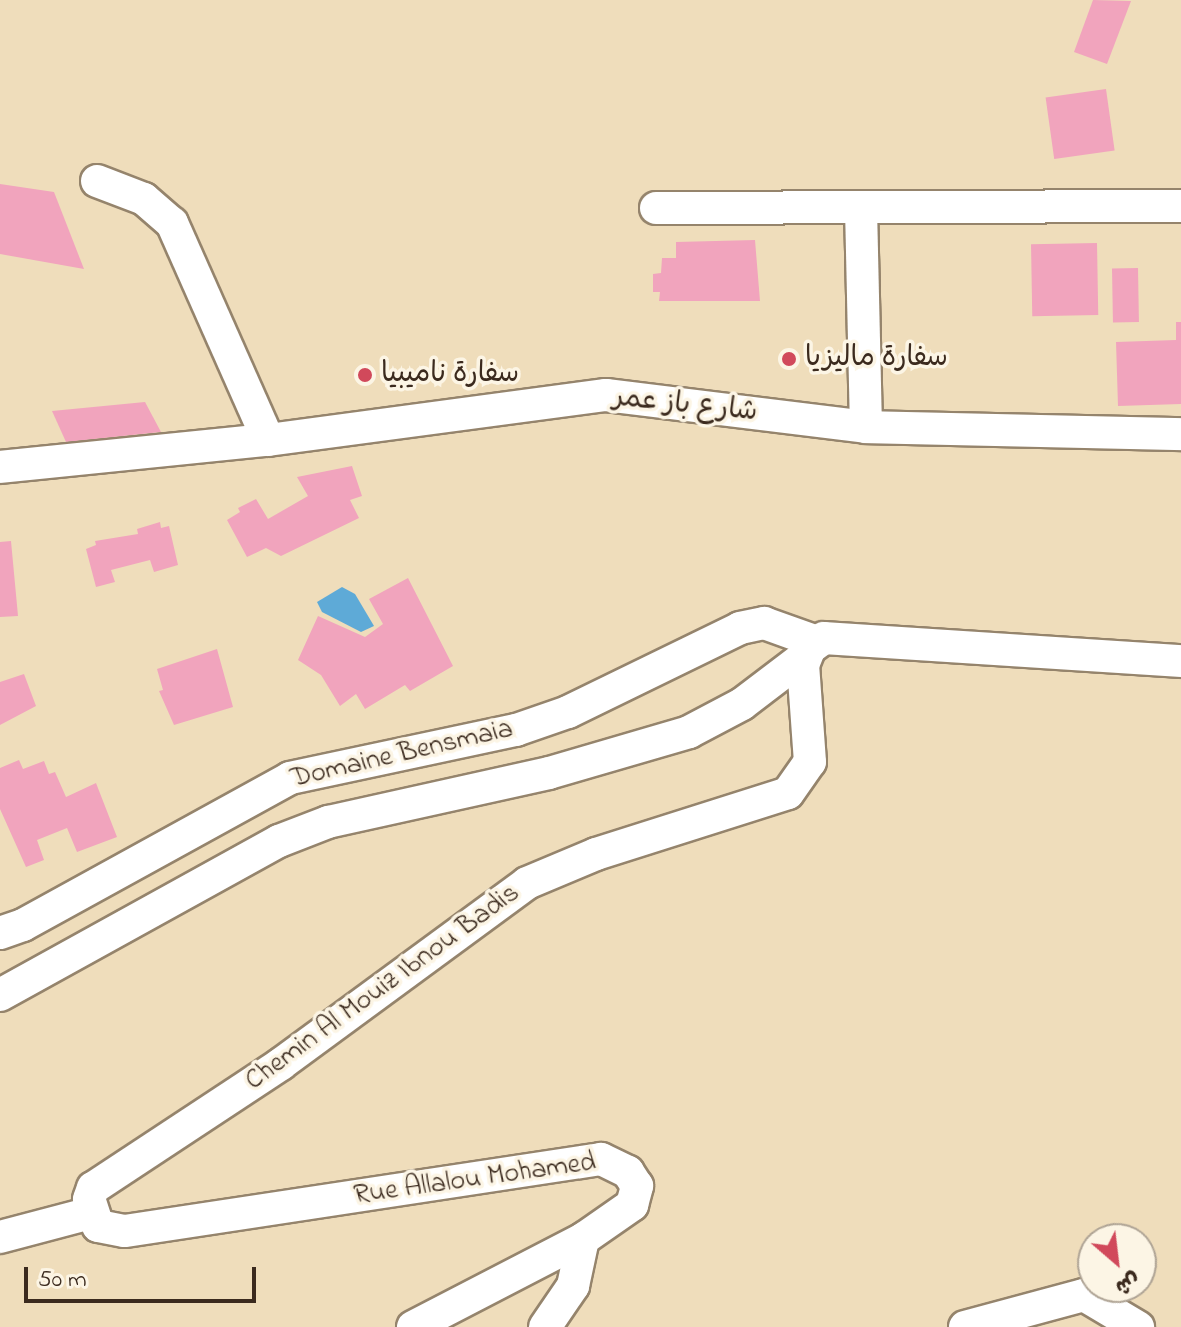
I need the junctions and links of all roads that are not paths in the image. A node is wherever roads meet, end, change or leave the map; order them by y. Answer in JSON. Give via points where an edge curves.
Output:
{"nodes":[{"id":1,"x":97,"y":181,"type":"dead end"},
{"id":2,"x":1181,"y":206,"type":"edge"},
{"id":3,"x":656,"y":208,"type":"dead end"},
{"id":4,"x":861,"y":208,"type":"junction"},
{"id":5,"x":866,"y":427,"type":"junction"},
{"id":6,"x":1181,"y":434,"type":"edge"},
{"id":7,"x":268,"y":440,"type":"junction"},
{"id":8,"x":0,"y":467,"type":"edge"},
{"id":9,"x":811,"y":649,"type":"junction"},
{"id":10,"x":1181,"y":661,"type":"edge"},
{"id":11,"x":0,"y":933,"type":"edge"},
{"id":12,"x":0,"y":995,"type":"edge"},
{"id":13,"x":91,"y":1213,"type":"junction"},
{"id":14,"x":0,"y":1237,"type":"edge"},
{"id":15,"x":583,"y":1239,"type":"junction"},
{"id":16,"x":413,"y":1327,"type":"edge"},
{"id":17,"x":545,"y":1327,"type":"edge"},
{"id":18,"x":965,"y":1327,"type":"edge"},
{"id":19,"x":1138,"y":1327,"type":"edge"}],
"edges":[{"from":1,"to":7,"type":"street","via":[[144,199],[172,223]]},
{"from":2,"to":4,"type":"street"},
{"from":3,"to":4,"type":"street"},
{"from":4,"to":5,"type":"street"},
{"from":5,"to":6,"type":"street","name":"شارع باز عمر"},
{"from":5,"to":7,"type":"street","name":"شارع باز عمر","via":[[606,395]]},
{"from":7,"to":8,"type":"street","name":"شارع باز عمر"},
{"from":9,"to":10,"type":"street","via":[[842,636]]},
{"from":9,"to":11,"type":"street","name":"Domaine Bensmaia","via":[[764,623],[740,628],[568,712],[516,730],[290,778]]},
{"from":9,"to":12,"type":"street","via":[[742,704],[689,732],[549,773],[328,822],[279,841]]},
{"from":9,"to":13,"type":"street","name":"Chemin Al Mouiz Ibnou Badis","via":[[810,762],[788,793],[596,854],[495,902],[319,1037],[93,1188]]},
{"from":13,"to":14,"type":"street"},
{"from":13,"to":15,"type":"street","name":"Rue Allalou Mohamed","via":[[98,1226],[124,1231],[601,1159],[619,1164],[637,1186],[637,1198]]},
{"from":15,"to":16,"type":"street","name":"Rue Allalou Mohamed"},
{"from":15,"to":17,"type":"street","via":[[573,1286]]},
{"from":18,"to":19,"type":"street","via":[[1084,1295]]}]}
